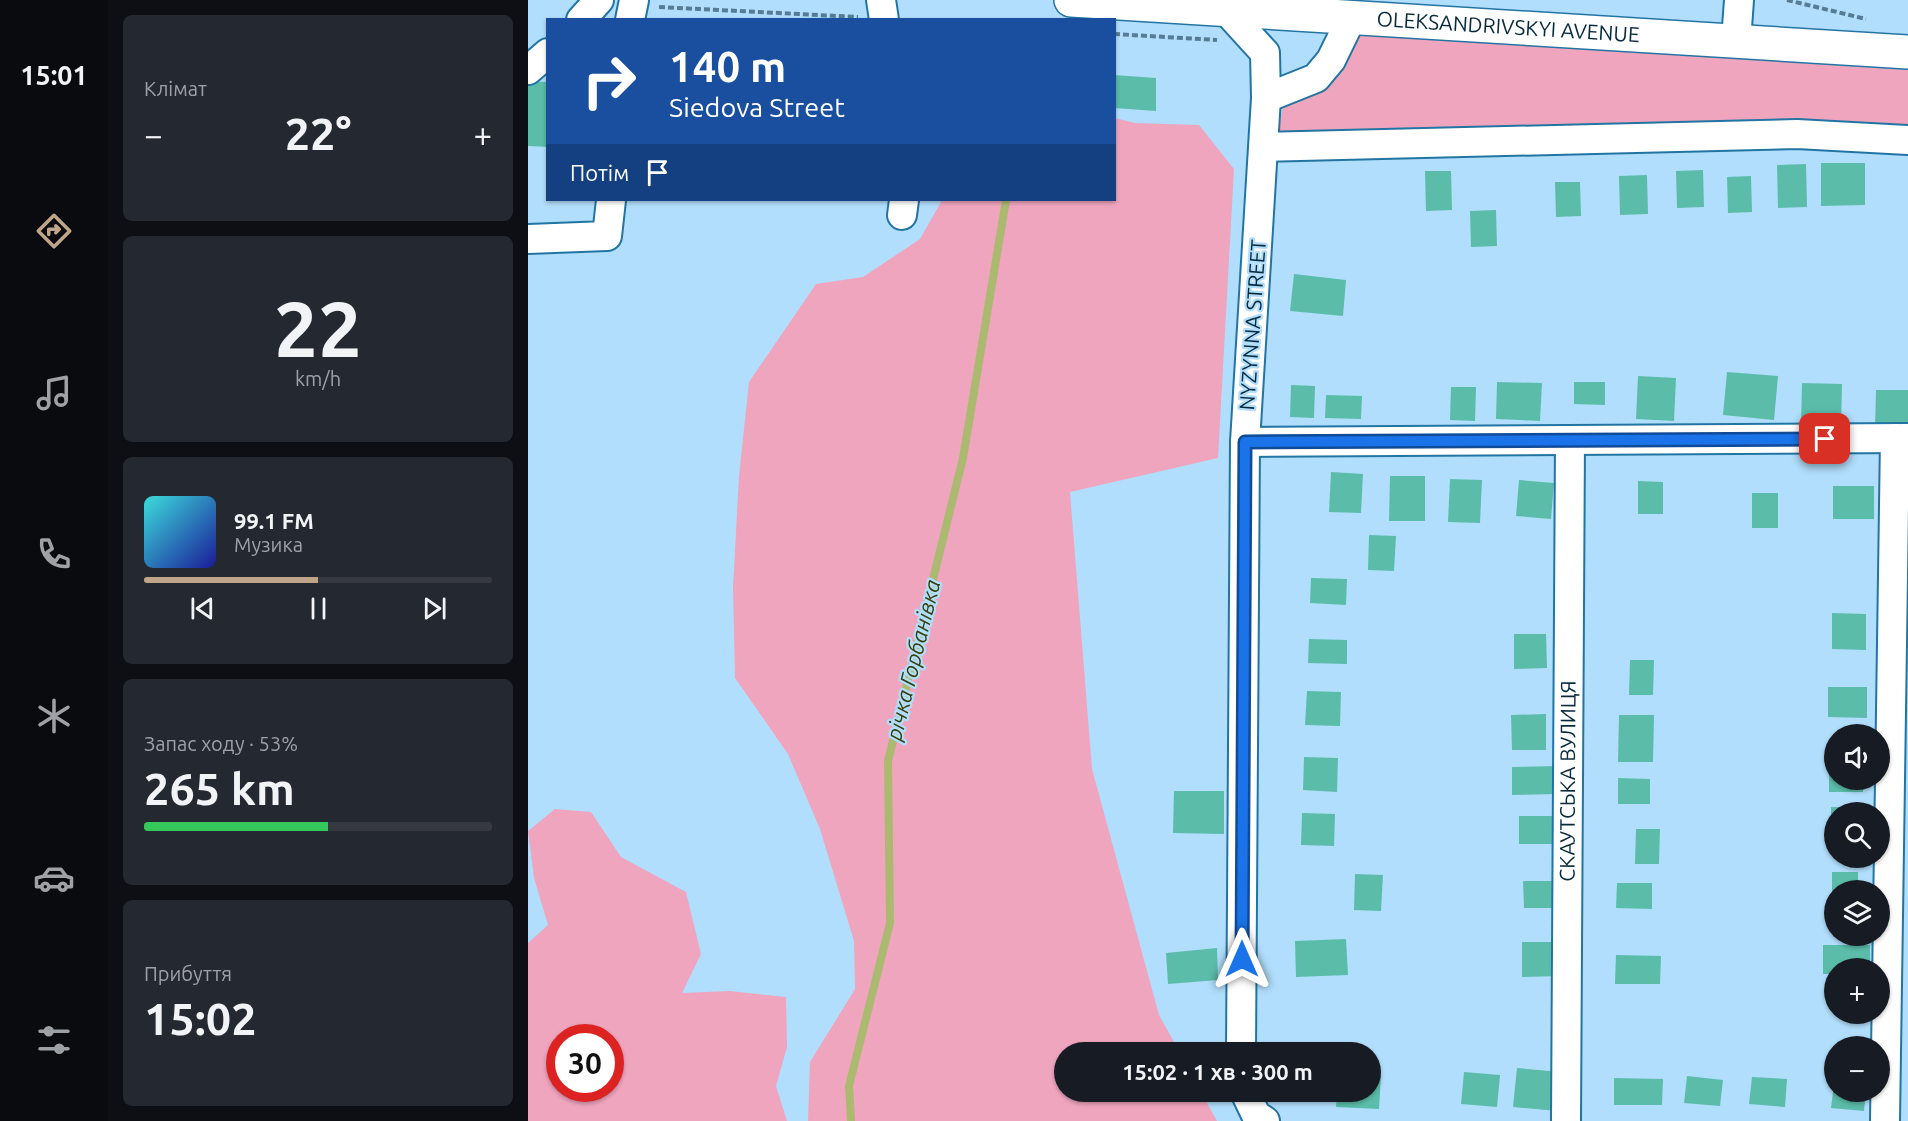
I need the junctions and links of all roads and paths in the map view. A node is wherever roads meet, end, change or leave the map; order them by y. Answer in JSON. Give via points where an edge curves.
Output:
{"nodes":[{"id":1,"x":599,"y":0,"type":"edge"},
{"id":2,"x":1739,"y":0,"type":"edge"},
{"id":3,"x":1787,"y":0,"type":"edge"},
{"id":4,"x":1088,"y":1,"type":"edge"},
{"id":5,"x":632,"y":8,"type":"edge"},
{"id":6,"x":883,"y":13,"type":"edge"},
{"id":7,"x":1216,"y":14,"type":"edge"},
{"id":8,"x":1352,"y":17,"type":"junction"},
{"id":9,"x":583,"y":18,"type":"edge"},
{"id":10,"x":1872,"y":21,"type":"dead end"},
{"id":11,"x":1116,"y":34,"type":"edge"},
{"id":12,"x":1736,"y":40,"type":"junction"},
{"id":13,"x":528,"y":44,"type":"edge"},
{"id":14,"x":546,"y":44,"type":"edge"},
{"id":15,"x":1908,"y":52,"type":"edge"},
{"id":16,"x":546,"y":55,"type":"edge"},
{"id":17,"x":528,"y":70,"type":"edge"},
{"id":18,"x":1266,"y":98,"type":"junction"},
{"id":19,"x":1908,"y":140,"type":"edge"},
{"id":20,"x":1264,"y":147,"type":"junction"},
{"id":21,"x":610,"y":201,"type":"edge"},
{"id":22,"x":528,"y":240,"type":"edge"},
{"id":23,"x":1901,"y":438,"type":"edge"},
{"id":24,"x":1570,"y":440,"type":"junction"},
{"id":25,"x":1245,"y":442,"type":"junction"},
{"id":26,"x":1241,"y":1042,"type":"edge"},
{"id":27,"x":1250,"y":1102,"type":"edge"},
{"id":28,"x":1265,"y":1121,"type":"edge"},
{"id":29,"x":1566,"y":1121,"type":"edge"},
{"id":30,"x":1885,"y":1121,"type":"edge"}],
"edges":[{"from":1,"to":9,"type":"street"},
{"from":2,"to":12,"type":"street"},
{"from":3,"to":10,"type":"path"},
{"from":4,"to":7,"type":"main road","name":"OLEKSANDRIVSKYI AVENUE"},
{"from":5,"to":6,"type":"path"},
{"from":7,"to":8,"type":"main road","name":"OLEKSANDRIVSKYI AVENUE"},
{"from":7,"to":11,"type":"path"},
{"from":7,"to":18,"type":"street","name":"NYZYNNA STREET","via":[[1264,54]]},
{"from":8,"to":12,"type":"main road","name":"OLEKSANDRIVSKYI AVENUE"},
{"from":8,"to":18,"type":"street","via":[[1332,60],[1316,78]]},
{"from":12,"to":15,"type":"main road","name":"OLEKSANDRIVSKYI AVENUE"},
{"from":13,"to":14,"type":"street"},
{"from":16,"to":17,"type":"street"},
{"from":18,"to":20,"type":"street","name":"NYZYNNA STREET"},
{"from":19,"to":20,"type":"street","via":[[1797,134]]},
{"from":20,"to":25,"type":"street","name":"NYZYNNA STREET"},
{"from":21,"to":22,"type":"street","via":[[607,236]]},
{"from":23,"to":24,"type":"street"},
{"from":23,"to":30,"type":"street"},
{"from":24,"to":25,"type":"street"},
{"from":24,"to":29,"type":"street","name":"СКАУТСЬКА ВУЛИЦЯ"},
{"from":25,"to":26,"type":"street","name":"NYZYNNA STREET"},
{"from":27,"to":28,"type":"street","via":[[1256,1115]]}]}
